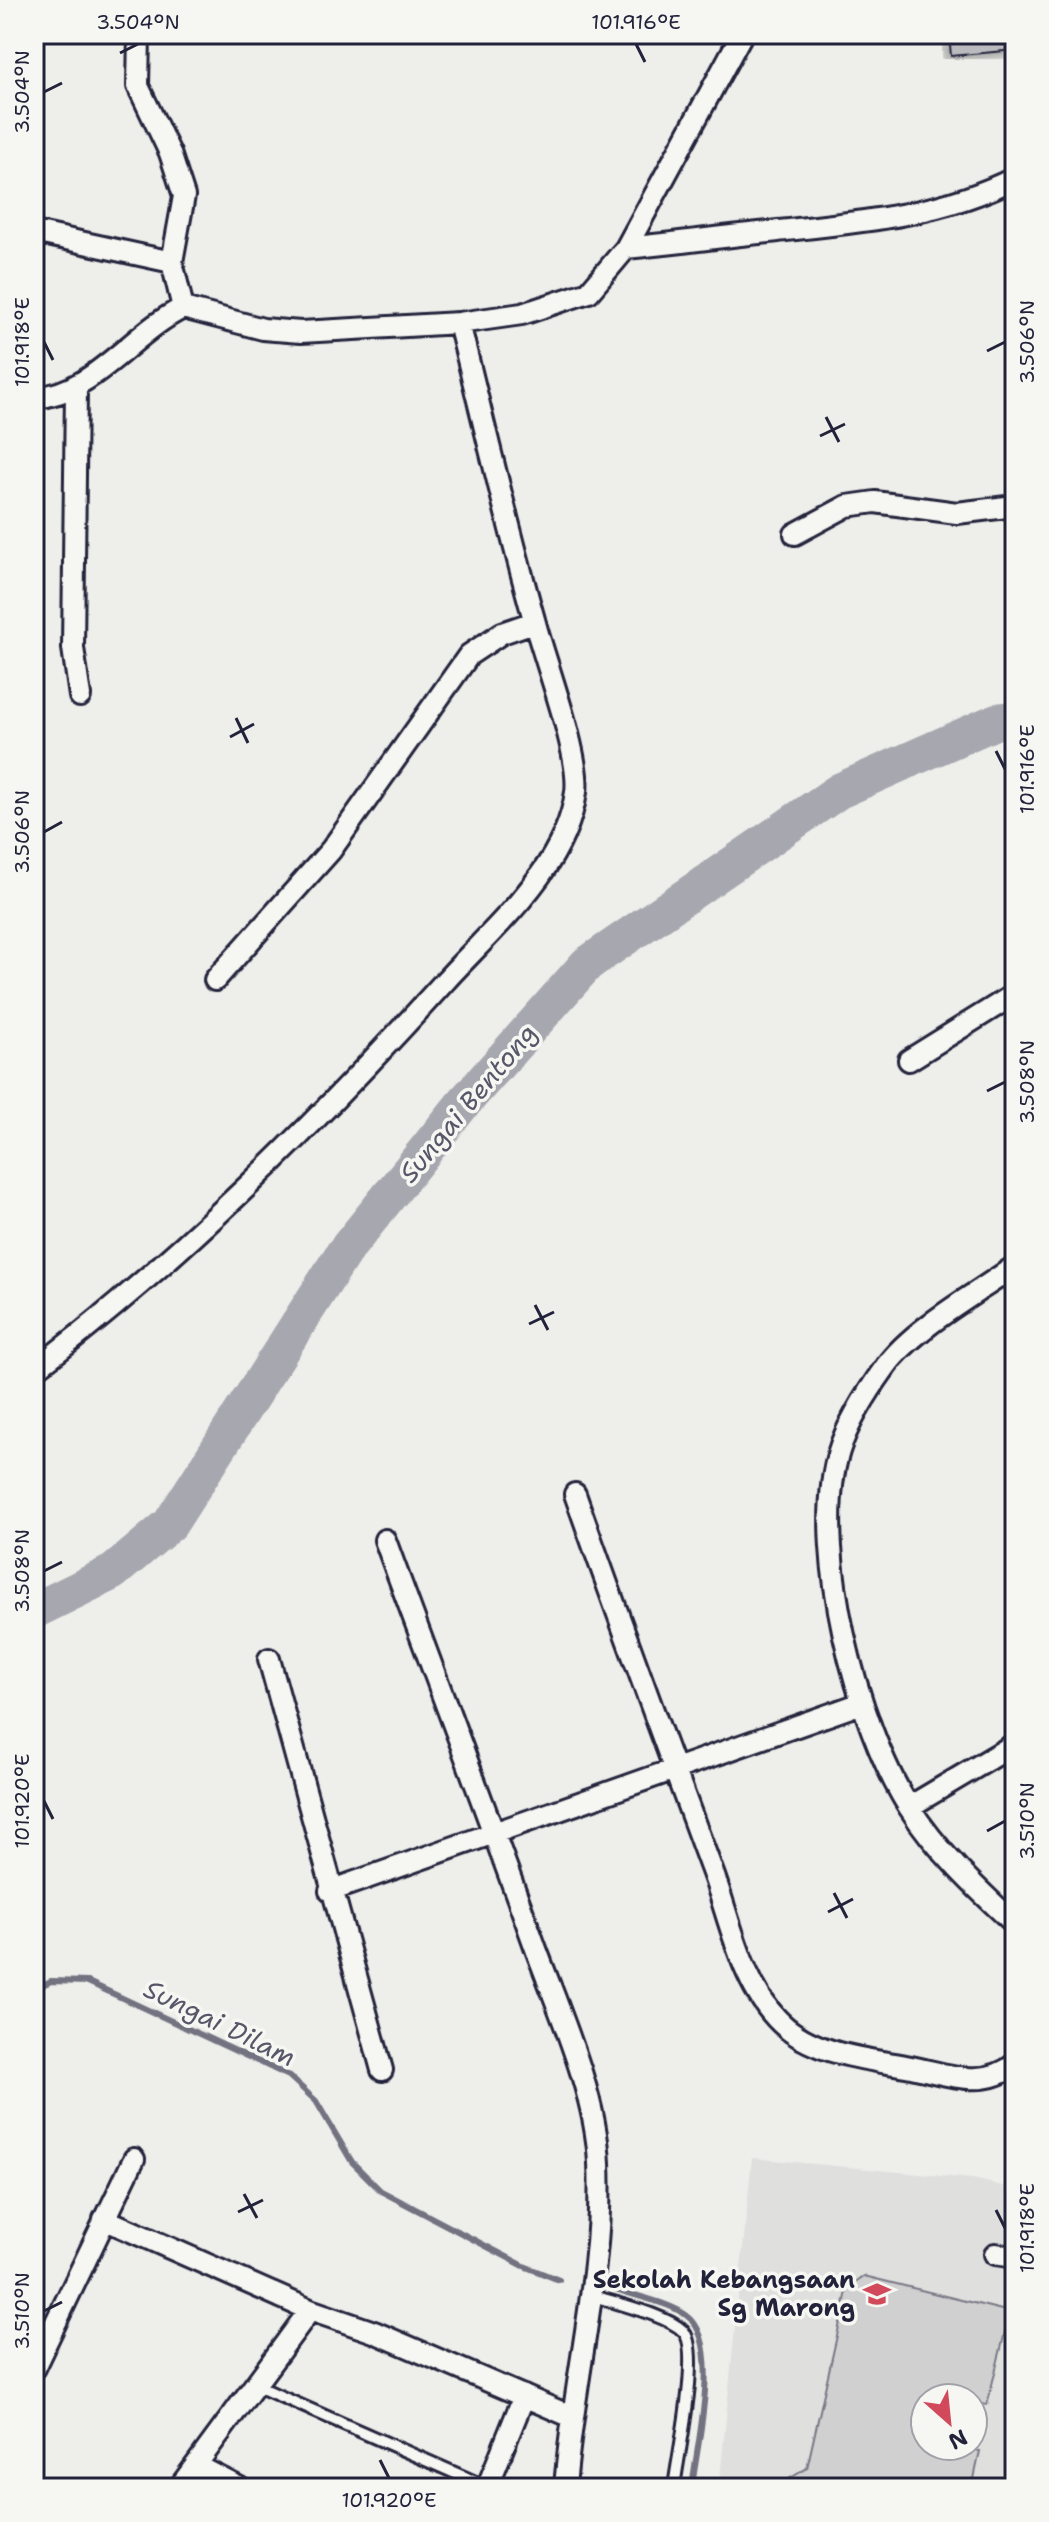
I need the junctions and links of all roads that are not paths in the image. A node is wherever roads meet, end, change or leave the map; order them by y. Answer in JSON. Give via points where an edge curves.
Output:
{"nodes":[{"id":1,"x":139,"y":34,"type":"edge"},
{"id":2,"x":742,"y":34,"type":"edge"},
{"id":3,"x":1015,"y":178,"type":"edge"},
{"id":4,"x":34,"y":232,"type":"edge"},
{"id":5,"x":626,"y":248,"type":"junction"},
{"id":6,"x":172,"y":262,"type":"junction"},
{"id":7,"x":183,"y":308,"type":"junction"},
{"id":8,"x":459,"y":323,"type":"junction"},
{"id":9,"x":76,"y":389,"type":"junction"},
{"id":10,"x":34,"y":398,"type":"edge"},
{"id":11,"x":1015,"y":506,"type":"edge"},
{"id":12,"x":795,"y":534,"type":"dead end"},
{"id":13,"x":534,"y":622,"type":"junction"},
{"id":14,"x":80,"y":696,"type":"dead end"},
{"id":15,"x":215,"y":980,"type":"dead end"},
{"id":16,"x":1015,"y":994,"type":"edge"},
{"id":17,"x":909,"y":1060,"type":"dead end"},
{"id":18,"x":1015,"y":1266,"type":"edge"},
{"id":19,"x":34,"y":1370,"type":"edge"},
{"id":20,"x":575,"y":1494,"type":"dead end"},
{"id":21,"x":385,"y":1540,"type":"dead end"},
{"id":22,"x":269,"y":1659,"type":"dead end"},
{"id":23,"x":862,"y":1703,"type":"junction"},
{"id":24,"x":1015,"y":1744,"type":"edge"},
{"id":25,"x":672,"y":1769,"type":"junction"},
{"id":26,"x":909,"y":1807,"type":"junction"},
{"id":27,"x":493,"y":1832,"type":"junction"},
{"id":28,"x":330,"y":1891,"type":"junction"},
{"id":29,"x":1015,"y":1924,"type":"edge"},
{"id":30,"x":1015,"y":2064,"type":"edge"},
{"id":31,"x":382,"y":2070,"type":"dead end"},
{"id":32,"x":134,"y":2159,"type":"dead end"},
{"id":33,"x":104,"y":2219,"type":"junction"},
{"id":34,"x":589,"y":2295,"type":"junction"},
{"id":35,"x":310,"y":2310,"type":"junction"},
{"id":36,"x":34,"y":2368,"type":"edge"},
{"id":37,"x":257,"y":2386,"type":"junction"},
{"id":38,"x":524,"y":2396,"type":"junction"},
{"id":39,"x":570,"y":2416,"type":"junction"},
{"id":40,"x":196,"y":2465,"type":"junction"},
{"id":41,"x":179,"y":2488,"type":"edge"},
{"id":42,"x":240,"y":2488,"type":"edge"},
{"id":43,"x":487,"y":2488,"type":"edge"},
{"id":44,"x":565,"y":2488,"type":"edge"},
{"id":45,"x":674,"y":2488,"type":"edge"}],
"edges":[{"from":1,"to":6,"type":"street","via":[[138,86],[184,196]]},
{"from":2,"to":5,"type":"street"},
{"from":3,"to":5,"type":"street","via":[[935,210],[870,222]]},
{"from":4,"to":6,"type":"street"},
{"from":5,"to":8,"type":"street","via":[[589,292],[522,314]]},
{"from":6,"to":7,"type":"street"},
{"from":7,"to":8,"type":"street","via":[[281,332]]},
{"from":7,"to":9,"type":"street","via":[[151,325]]},
{"from":8,"to":13,"type":"street"},
{"from":9,"to":10,"type":"street"},
{"from":9,"to":14,"type":"street","via":[[73,648]]},
{"from":11,"to":12,"type":"street","via":[[957,513],[875,502],[847,506]]},
{"from":13,"to":15,"type":"street","via":[[502,633],[469,655],[331,850]]},
{"from":13,"to":19,"type":"street","via":[[577,788],[557,851],[378,1056],[263,1173],[99,1321]]},
{"from":16,"to":17,"type":"street"},
{"from":18,"to":23,"type":"street","via":[[888,1364],[839,1450],[833,1485],[833,1577]]},
{"from":20,"to":25,"type":"street"},
{"from":21,"to":27,"type":"street"},
{"from":22,"to":28,"type":"street"},
{"from":23,"to":25,"type":"street"},
{"from":23,"to":26,"type":"street"},
{"from":24,"to":26,"type":"street"},
{"from":25,"to":27,"type":"street"},
{"from":25,"to":30,"type":"street","via":[[749,1975],[783,2026],[844,2054],[962,2077],[992,2078]]},
{"from":26,"to":29,"type":"street","via":[[946,1855]]},
{"from":27,"to":28,"type":"street"},
{"from":27,"to":34,"type":"street","via":[[595,2129],[599,2196]]},
{"from":28,"to":31,"type":"street"},
{"from":32,"to":33,"type":"street"},
{"from":33,"to":35,"type":"street"},
{"from":33,"to":36,"type":"street"},
{"from":34,"to":39,"type":"street"},
{"from":34,"to":45,"type":"lane","via":[[677,2326],[689,2338],[692,2362]]},
{"from":35,"to":37,"type":"street"},
{"from":35,"to":38,"type":"street"},
{"from":37,"to":40,"type":"street"},
{"from":37,"to":43,"type":"lane"},
{"from":38,"to":39,"type":"street"},
{"from":38,"to":43,"type":"street"},
{"from":39,"to":44,"type":"street"},
{"from":40,"to":41,"type":"street"},
{"from":40,"to":42,"type":"street"}]}
